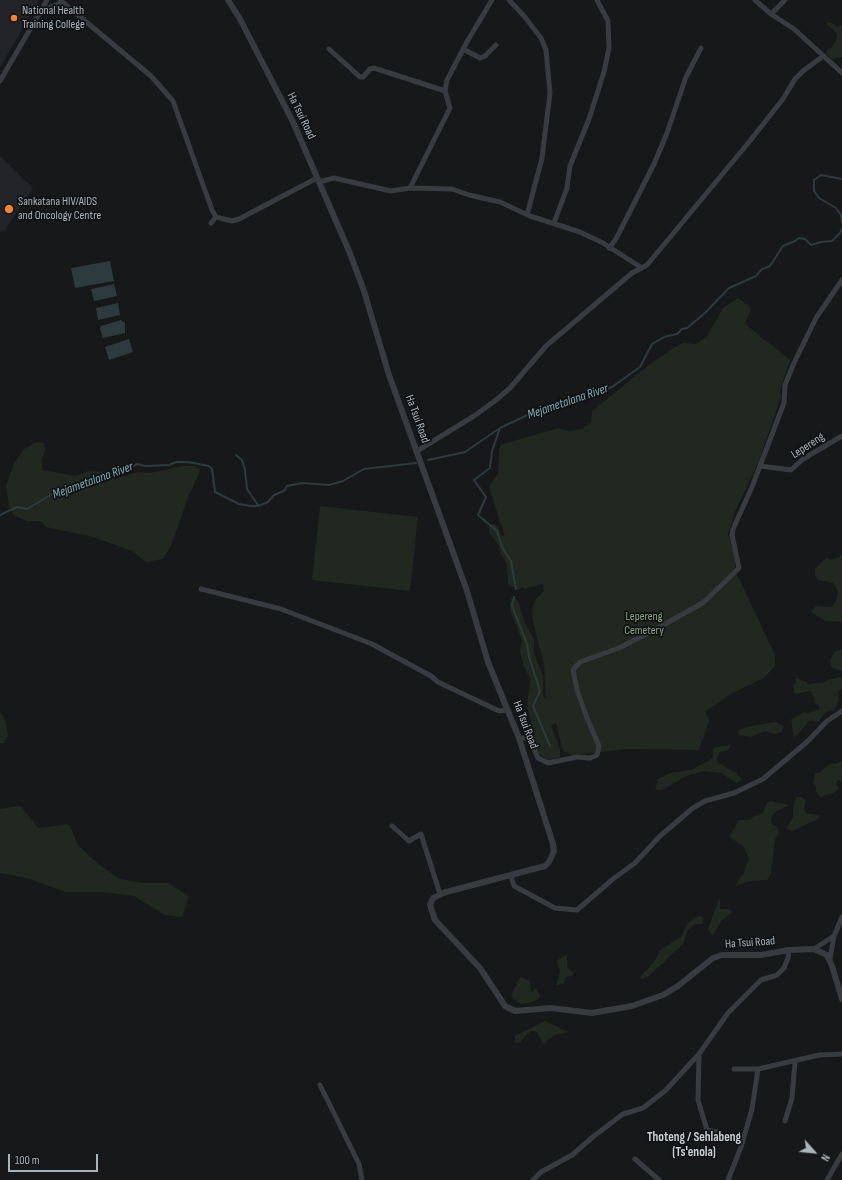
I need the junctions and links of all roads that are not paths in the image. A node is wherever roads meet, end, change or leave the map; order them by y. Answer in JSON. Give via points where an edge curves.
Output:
{"nodes":[{"id":1,"x":47,"y":0,"type":"edge"},
{"id":2,"x":60,"y":0,"type":"edge"},
{"id":3,"x":228,"y":0,"type":"edge"},
{"id":4,"x":492,"y":0,"type":"edge"},
{"id":5,"x":509,"y":0,"type":"edge"},
{"id":6,"x":597,"y":0,"type":"edge"},
{"id":7,"x":755,"y":0,"type":"edge"},
{"id":8,"x":785,"y":0,"type":"edge"},
{"id":9,"x":66,"y":5,"type":"junction"},
{"id":10,"x":41,"y":12,"type":"junction"},
{"id":11,"x":771,"y":14,"type":"junction"},
{"id":12,"x":496,"y":45,"type":"dead end"},
{"id":13,"x":701,"y":48,"type":"dead end"},
{"id":14,"x":329,"y":49,"type":"dead end"},
{"id":15,"x":463,"y":49,"type":"junction"},
{"id":16,"x":822,"y":57,"type":"junction"},
{"id":17,"x":842,"y":73,"type":"edge"},
{"id":18,"x":0,"y":81,"type":"edge"},
{"id":19,"x":445,"y":91,"type":"junction"},
{"id":20,"x":318,"y":180,"type":"junction"},
{"id":21,"x":410,"y":188,"type":"junction"},
{"id":22,"x":527,"y":215,"type":"junction"},
{"id":23,"x":216,"y":217,"type":"junction"},
{"id":24,"x":211,"y":223,"type":"dead end"},
{"id":25,"x":554,"y":223,"type":"junction"},
{"id":26,"x":609,"y":248,"type":"junction"},
{"id":27,"x":642,"y":268,"type":"junction"},
{"id":28,"x":842,"y":280,"type":"edge"},
{"id":29,"x":842,"y":436,"type":"edge"},
{"id":30,"x":417,"y":451,"type":"junction"},
{"id":31,"x":760,"y":466,"type":"junction"},
{"id":32,"x":201,"y":589,"type":"dead end"},
{"id":33,"x":508,"y":710,"type":"junction"},
{"id":34,"x":842,"y":711,"type":"edge"},
{"id":35,"x":519,"y":738,"type":"junction"},
{"id":36,"x":392,"y":826,"type":"dead end"},
{"id":37,"x":511,"y":876,"type":"junction"},
{"id":38,"x":440,"y":894,"type":"junction"},
{"id":39,"x":842,"y":916,"type":"edge"},
{"id":40,"x":834,"y":936,"type":"junction"},
{"id":41,"x":814,"y":949,"type":"junction"},
{"id":42,"x":789,"y":950,"type":"junction"},
{"id":43,"x":830,"y":959,"type":"junction"},
{"id":44,"x":842,"y":999,"type":"edge"},
{"id":45,"x":699,"y":1054,"type":"junction"},
{"id":46,"x":842,"y":1054,"type":"edge"},
{"id":47,"x":795,"y":1062,"type":"junction"},
{"id":48,"x":734,"y":1069,"type":"dead end"},
{"id":49,"x":758,"y":1069,"type":"junction"},
{"id":50,"x":320,"y":1084,"type":"dead end"},
{"id":51,"x":786,"y":1121,"type":"dead end"},
{"id":52,"x":718,"y":1132,"type":"dead end"},
{"id":53,"x":842,"y":1154,"type":"edge"},
{"id":54,"x":635,"y":1159,"type":"dead end"},
{"id":55,"x":656,"y":1179,"type":"edge"},
{"id":56,"x":362,"y":1180,"type":"edge"},
{"id":57,"x":532,"y":1180,"type":"edge"},
{"id":58,"x":728,"y":1180,"type":"edge"},
{"id":59,"x":827,"y":1180,"type":"edge"}],
"edges":[{"from":1,"to":10,"type":"street"},
{"from":2,"to":9,"type":"street"},
{"from":3,"to":20,"type":"street","name":"Ha Tsui Road","via":[[293,122]]},
{"from":4,"to":15,"type":"street"},
{"from":5,"to":22,"type":"street","via":[[541,38],[546,50],[550,93],[542,158]]},
{"from":6,"to":25,"type":"street","via":[[608,21],[609,48],[604,72],[570,166],[567,188]]},
{"from":7,"to":11,"type":"street"},
{"from":8,"to":11,"type":"street"},
{"from":9,"to":10,"type":"street","via":[[58,4]]},
{"from":9,"to":23,"type":"street","via":[[151,76],[173,101]]},
{"from":10,"to":18,"type":"street"},
{"from":11,"to":16,"type":"street","via":[[794,29]]},
{"from":12,"to":15,"type":"street","via":[[486,56],[480,58]]},
{"from":13,"to":26,"type":"street","via":[[686,77],[654,164]]},
{"from":14,"to":19,"type":"street","via":[[360,77],[374,68]]},
{"from":15,"to":19,"type":"street","via":[[447,80]]},
{"from":16,"to":17,"type":"street"},
{"from":16,"to":27,"type":"street","via":[[795,79],[749,142],[659,252]]},
{"from":19,"to":21,"type":"street","via":[[450,108],[445,122]]},
{"from":20,"to":21,"type":"street","via":[[334,178],[391,191]]},
{"from":20,"to":23,"type":"street","via":[[232,222]]},
{"from":20,"to":30,"type":"street","name":"Ha Tsui Road","via":[[350,251],[389,375]]},
{"from":21,"to":22,"type":"street","via":[[452,189],[500,202]]},
{"from":22,"to":25,"type":"street"},
{"from":23,"to":24,"type":"street"},
{"from":25,"to":26,"type":"street","via":[[580,232]]},
{"from":26,"to":27,"type":"street"},
{"from":27,"to":30,"type":"street","via":[[632,273],[546,346],[510,388],[496,400]]},
{"from":28,"to":31,"type":"street","via":[[816,318],[794,363],[785,385],[784,403]]},
{"from":29,"to":31,"type":"street","name":"Lepereng","via":[[803,459],[791,470]]},
{"from":30,"to":33,"type":"street","name":"Ha Tsui Road","via":[[467,591],[488,662]]},
{"from":31,"to":35,"type":"street","via":[[732,529],[739,568],[729,580],[698,607],[619,648],[580,662],[573,670],[577,690],[599,746],[596,755],[548,763],[538,758],[529,738]]},
{"from":32,"to":33,"type":"street","via":[[281,609],[372,644],[438,682],[499,711]]},
{"from":33,"to":35,"type":"street","name":"Ha Tsui Road"},
{"from":34,"to":37,"type":"street","via":[[827,721],[808,741],[763,779],[693,808],[660,836],[635,863],[577,910],[555,908],[514,886]]},
{"from":35,"to":37,"type":"street","name":"Ha Tsui Road","via":[[554,852],[545,866]]},
{"from":36,"to":38,"type":"street","via":[[409,842],[421,834]]},
{"from":37,"to":38,"type":"street","name":"Ha Tsui Road"},
{"from":38,"to":42,"type":"street","name":"Ha Tsui Road","via":[[433,898],[430,905],[435,920],[480,968],[505,1006],[515,1011],[550,1008],[592,1013],[632,1006],[663,995],[713,958],[722,955],[761,955]]},
{"from":39,"to":40,"type":"street"},
{"from":40,"to":41,"type":"street"},
{"from":40,"to":43,"type":"street"},
{"from":41,"to":42,"type":"street","name":"Ha Tsui Road"},
{"from":41,"to":43,"type":"street"},
{"from":42,"to":45,"type":"street","via":[[784,968],[777,975],[762,980],[728,1013]]},
{"from":43,"to":44,"type":"street"},
{"from":45,"to":52,"type":"street","via":[[698,1100],[707,1130]]},
{"from":45,"to":57,"type":"street","via":[[666,1090],[643,1108],[623,1114],[572,1155],[541,1172]]},
{"from":46,"to":47,"type":"street","via":[[819,1055]]},
{"from":47,"to":49,"type":"street"},
{"from":47,"to":51,"type":"street","via":[[792,1098]]},
{"from":48,"to":49,"type":"street"},
{"from":49,"to":58,"type":"street","via":[[752,1109]]},
{"from":50,"to":56,"type":"street","via":[[360,1164]]},
{"from":53,"to":59,"type":"street"},
{"from":54,"to":55,"type":"street","via":[[656,1176]]}]}
